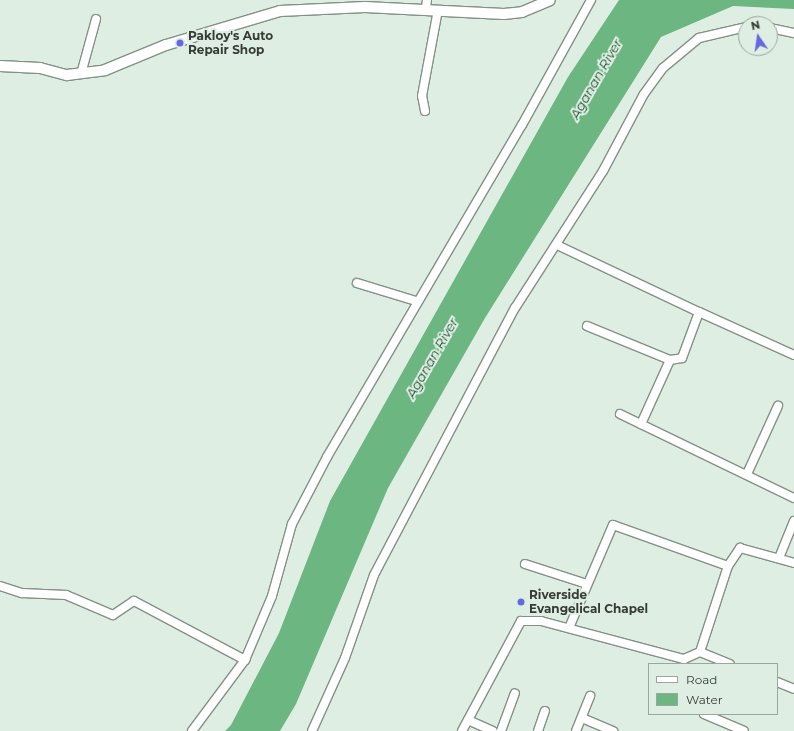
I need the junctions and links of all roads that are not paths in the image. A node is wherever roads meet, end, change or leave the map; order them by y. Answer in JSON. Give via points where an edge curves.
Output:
{"nodes":[{"id":1,"x":550,"y":0,"type":"edge"},
{"id":2,"x":591,"y":0,"type":"edge"},
{"id":3,"x":426,"y":4,"type":"edge"},
{"id":4,"x":438,"y":10,"type":"junction"},
{"id":5,"x":96,"y":19,"type":"dead end"},
{"id":6,"x":738,"y":29,"type":"edge"},
{"id":7,"x":778,"y":30,"type":"edge"},
{"id":8,"x":794,"y":33,"type":"edge"},
{"id":9,"x":0,"y":66,"type":"edge"},
{"id":10,"x":81,"y":74,"type":"junction"},
{"id":11,"x":425,"y":111,"type":"dead end"},
{"id":12,"x":557,"y":245,"type":"junction"},
{"id":13,"x":357,"y":283,"type":"dead end"},
{"id":14,"x":416,"y":301,"type":"junction"},
{"id":15,"x":699,"y":312,"type":"junction"},
{"id":16,"x":587,"y":326,"type":"dead end"},
{"id":17,"x":794,"y":355,"type":"edge"},
{"id":18,"x":670,"y":360,"type":"junction"},
{"id":19,"x":778,"y":406,"type":"dead end"},
{"id":20,"x":620,"y":414,"type":"dead end"},
{"id":21,"x":641,"y":424,"type":"junction"},
{"id":22,"x":748,"y":474,"type":"junction"},
{"id":23,"x":794,"y":498,"type":"edge"},
{"id":24,"x":794,"y":521,"type":"edge"},
{"id":25,"x":779,"y":558,"type":"junction"},
{"id":26,"x":794,"y":563,"type":"edge"},
{"id":27,"x":525,"y":564,"type":"dead end"},
{"id":28,"x":728,"y":566,"type":"junction"},
{"id":29,"x":587,"y":584,"type":"junction"},
{"id":30,"x":0,"y":586,"type":"edge"},
{"id":31,"x":569,"y":628,"type":"junction"},
{"id":32,"x":700,"y":652,"type":"junction"},
{"id":33,"x":245,"y":660,"type":"junction"},
{"id":34,"x":714,"y":661,"type":"edge"},
{"id":35,"x":725,"y":663,"type":"edge"},
{"id":36,"x":778,"y":682,"type":"edge"},
{"id":37,"x":794,"y":688,"type":"edge"},
{"id":38,"x":515,"y":693,"type":"dead end"},
{"id":39,"x":590,"y":696,"type":"dead end"},
{"id":40,"x":545,"y":711,"type":"dead end"},
{"id":41,"x":706,"y":715,"type":"edge"},
{"id":42,"x":582,"y":718,"type":"junction"},
{"id":43,"x":468,"y":720,"type":"junction"},
{"id":44,"x":192,"y":731,"type":"edge"},
{"id":45,"x":312,"y":731,"type":"edge"},
{"id":46,"x":462,"y":731,"type":"edge"},
{"id":47,"x":492,"y":731,"type":"edge"},
{"id":48,"x":500,"y":731,"type":"edge"},
{"id":49,"x":538,"y":731,"type":"edge"},
{"id":50,"x":576,"y":731,"type":"edge"},
{"id":51,"x":613,"y":731,"type":"edge"},
{"id":52,"x":744,"y":731,"type":"edge"}],
"edges":[{"from":1,"to":4,"type":"street","via":[[522,12],[504,14]]},
{"from":2,"to":14,"type":"street","via":[[522,125]]},
{"from":3,"to":4,"type":"street"},
{"from":3,"to":10,"type":"street","via":[[280,11],[166,45],[105,70]]},
{"from":4,"to":11,"type":"street","via":[[422,96]]},
{"from":5,"to":10,"type":"street"},
{"from":6,"to":12,"type":"street","via":[[699,38],[663,68],[644,94],[604,172]]},
{"from":7,"to":8,"type":"street"},
{"from":9,"to":10,"type":"street"},
{"from":12,"to":15,"type":"street"},
{"from":12,"to":45,"type":"street","via":[[515,308],[374,575],[345,658]]},
{"from":13,"to":14,"type":"street"},
{"from":14,"to":33,"type":"street","via":[[292,524],[272,596]]},
{"from":15,"to":17,"type":"street"},
{"from":15,"to":18,"type":"street","via":[[682,358]]},
{"from":16,"to":18,"type":"street"},
{"from":18,"to":21,"type":"street"},
{"from":19,"to":22,"type":"street"},
{"from":20,"to":21,"type":"street"},
{"from":21,"to":22,"type":"street"},
{"from":22,"to":23,"type":"street"},
{"from":24,"to":25,"type":"street"},
{"from":25,"to":26,"type":"street"},
{"from":25,"to":28,"type":"street","via":[[740,548]]},
{"from":27,"to":29,"type":"street"},
{"from":28,"to":29,"type":"street","via":[[613,525]]},
{"from":28,"to":32,"type":"street"},
{"from":29,"to":31,"type":"street"},
{"from":30,"to":33,"type":"street","via":[[22,593],[66,595],[113,615],[134,601]]},
{"from":31,"to":32,"type":"street","via":[[674,659]]},
{"from":31,"to":43,"type":"street","via":[[542,621],[521,621]]},
{"from":32,"to":34,"type":"street"},
{"from":33,"to":44,"type":"street"},
{"from":34,"to":35,"type":"street"},
{"from":36,"to":37,"type":"street"},
{"from":38,"to":48,"type":"street"},
{"from":39,"to":42,"type":"street"},
{"from":40,"to":49,"type":"street"},
{"from":41,"to":52,"type":"street"},
{"from":42,"to":50,"type":"street"},
{"from":42,"to":51,"type":"street"},
{"from":43,"to":46,"type":"street"},
{"from":43,"to":47,"type":"street"}]}
